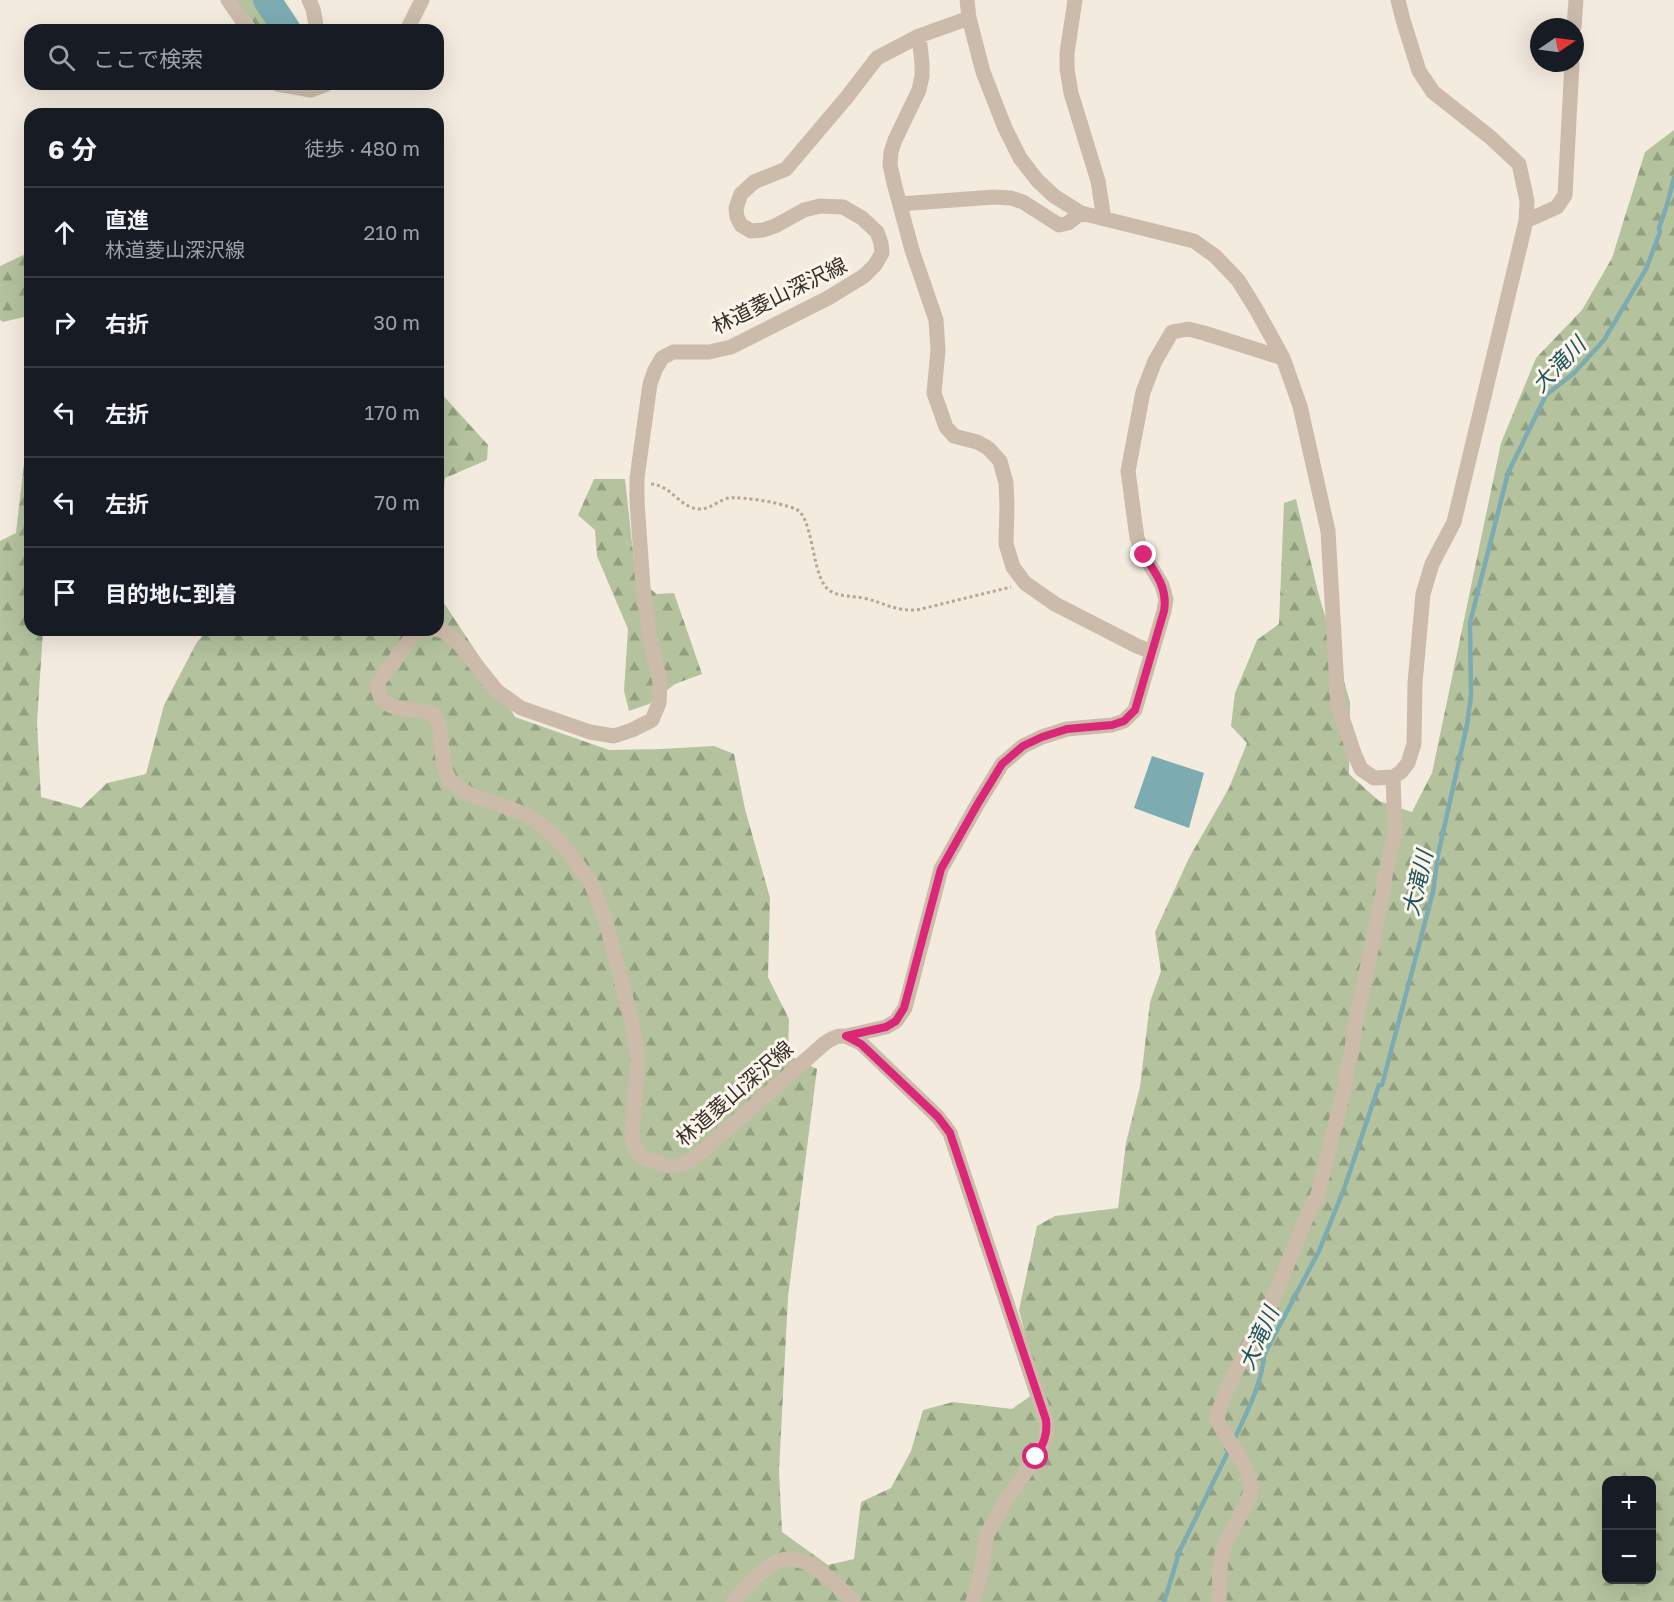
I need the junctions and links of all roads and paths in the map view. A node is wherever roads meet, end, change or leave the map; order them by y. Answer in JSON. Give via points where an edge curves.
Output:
{"nodes":[{"id":1,"x":228,"y":0,"type":"edge"},
{"id":2,"x":309,"y":0,"type":"edge"},
{"id":3,"x":422,"y":0,"type":"edge"},
{"id":4,"x":967,"y":0,"type":"edge"},
{"id":5,"x":1075,"y":0,"type":"edge"},
{"id":6,"x":1398,"y":0,"type":"edge"},
{"id":7,"x":1576,"y":0,"type":"edge"},
{"id":8,"x":969,"y":18,"type":"junction"},
{"id":9,"x":1575,"y":18,"type":"edge"},
{"id":10,"x":245,"y":24,"type":"edge"},
{"id":11,"x":316,"y":24,"type":"edge"},
{"id":12,"x":410,"y":24,"type":"edge"},
{"id":13,"x":919,"y":36,"type":"junction"},
{"id":14,"x":1572,"y":72,"type":"edge"},
{"id":15,"x":900,"y":204,"type":"junction"},
{"id":16,"x":1081,"y":213,"type":"junction"},
{"id":17,"x":1104,"y":219,"type":"junction"},
{"id":18,"x":1526,"y":221,"type":"junction"},
{"id":19,"x":1283,"y":358,"type":"junction"},
{"id":20,"x":637,"y":484,"type":"junction"},
{"id":21,"x":1025,"y":583,"type":"junction"},
{"id":22,"x":444,"y":631,"type":"edge"},
{"id":23,"x":413,"y":636,"type":"edge"},
{"id":24,"x":1152,"y":651,"type":"junction"},
{"id":25,"x":1393,"y":777,"type":"junction"},
{"id":26,"x":846,"y":1036,"type":"junction"},
{"id":27,"x":733,"y":1602,"type":"edge"},
{"id":28,"x":853,"y":1602,"type":"edge"},
{"id":29,"x":973,"y":1602,"type":"edge"},
{"id":30,"x":1219,"y":1602,"type":"edge"}],
"edges":[{"from":1,"to":10,"type":"street"},
{"from":2,"to":11,"type":"street"},
{"from":3,"to":12,"type":"street"},
{"from":4,"to":8,"type":"street"},
{"from":5,"to":17,"type":"street","via":[[1067,69],[1098,181]]},
{"from":6,"to":18,"type":"street","via":[[1419,71],[1433,92],[1519,164],[1527,201]]},
{"from":7,"to":9,"type":"street"},
{"from":8,"to":13,"type":"street","name":"林道菱山深沢線"},
{"from":8,"to":16,"type":"street","via":[[983,72],[1020,158],[1054,196]]},
{"from":13,"to":15,"type":"street","via":[[919,90],[891,152]]},
{"from":13,"to":20,"type":"street","name":"林道菱山深沢線","via":[[877,58],[786,168],[754,182],[741,194],[736,208],[741,225],[763,231],[804,210],[843,207],[877,232],[882,253],[876,265],[828,298],[731,347],[709,352],[673,352],[662,358],[650,384]]},
{"from":14,"to":18,"type":"street","via":[[1565,195],[1557,207]]},
{"from":15,"to":16,"type":"street","via":[[1011,198],[1059,225]]},
{"from":15,"to":21,"type":"street","via":[[936,320],[934,393],[946,427],[954,436],[977,442],[1000,461],[1006,483],[1006,544],[1013,567]]},
{"from":16,"to":17,"type":"street"},
{"from":17,"to":19,"type":"street","via":[[1194,241],[1215,256],[1238,280]]},
{"from":18,"to":25,"type":"street","via":[[1454,522],[1431,564],[1423,594],[1414,744],[1408,763]]},
{"from":19,"to":24,"type":"street","via":[[1188,329],[1172,332],[1155,361],[1143,392],[1128,471],[1137,538],[1166,599]]},
{"from":19,"to":25,"type":"street","via":[[1300,406],[1328,531],[1338,705],[1361,768],[1374,778]]},
{"from":20,"to":21,"type":"path","via":[[657,484],[691,508],[701,510],[737,497],[791,506],[800,512],[806,524],[817,567],[829,591],[902,611]]},
{"from":20,"to":22,"type":"street","name":"林道菱山深沢線","via":[[643,586],[660,682],[659,703],[652,720],[614,736],[590,732],[521,708],[497,691]]},
{"from":21,"to":24,"type":"street","via":[[1055,604]]},
{"from":23,"to":26,"type":"street","name":"林道菱山深沢線","via":[[378,682],[380,699],[400,709],[435,715],[450,781],[469,794],[525,814],[543,826],[591,883],[605,918],[632,1023],[638,1058],[632,1132],[640,1156],[676,1167],[690,1162],[825,1043],[835,1036]]},
{"from":24,"to":26,"type":"street","via":[[1135,710],[1124,721],[1067,729],[1042,737],[1023,746],[1002,764],[941,869],[904,1008],[896,1021],[886,1027]]},
{"from":25,"to":30,"type":"street","via":[[1395,833],[1346,1081],[1317,1198],[1216,1417],[1244,1464],[1251,1489],[1225,1545],[1218,1571]]},
{"from":26,"to":29,"type":"street","via":[[870,1052],[950,1133],[1046,1420],[1045,1440],[987,1534]]},
{"from":27,"to":28,"type":"street","via":[[760,1574],[778,1561],[791,1558],[817,1570]]}]}
